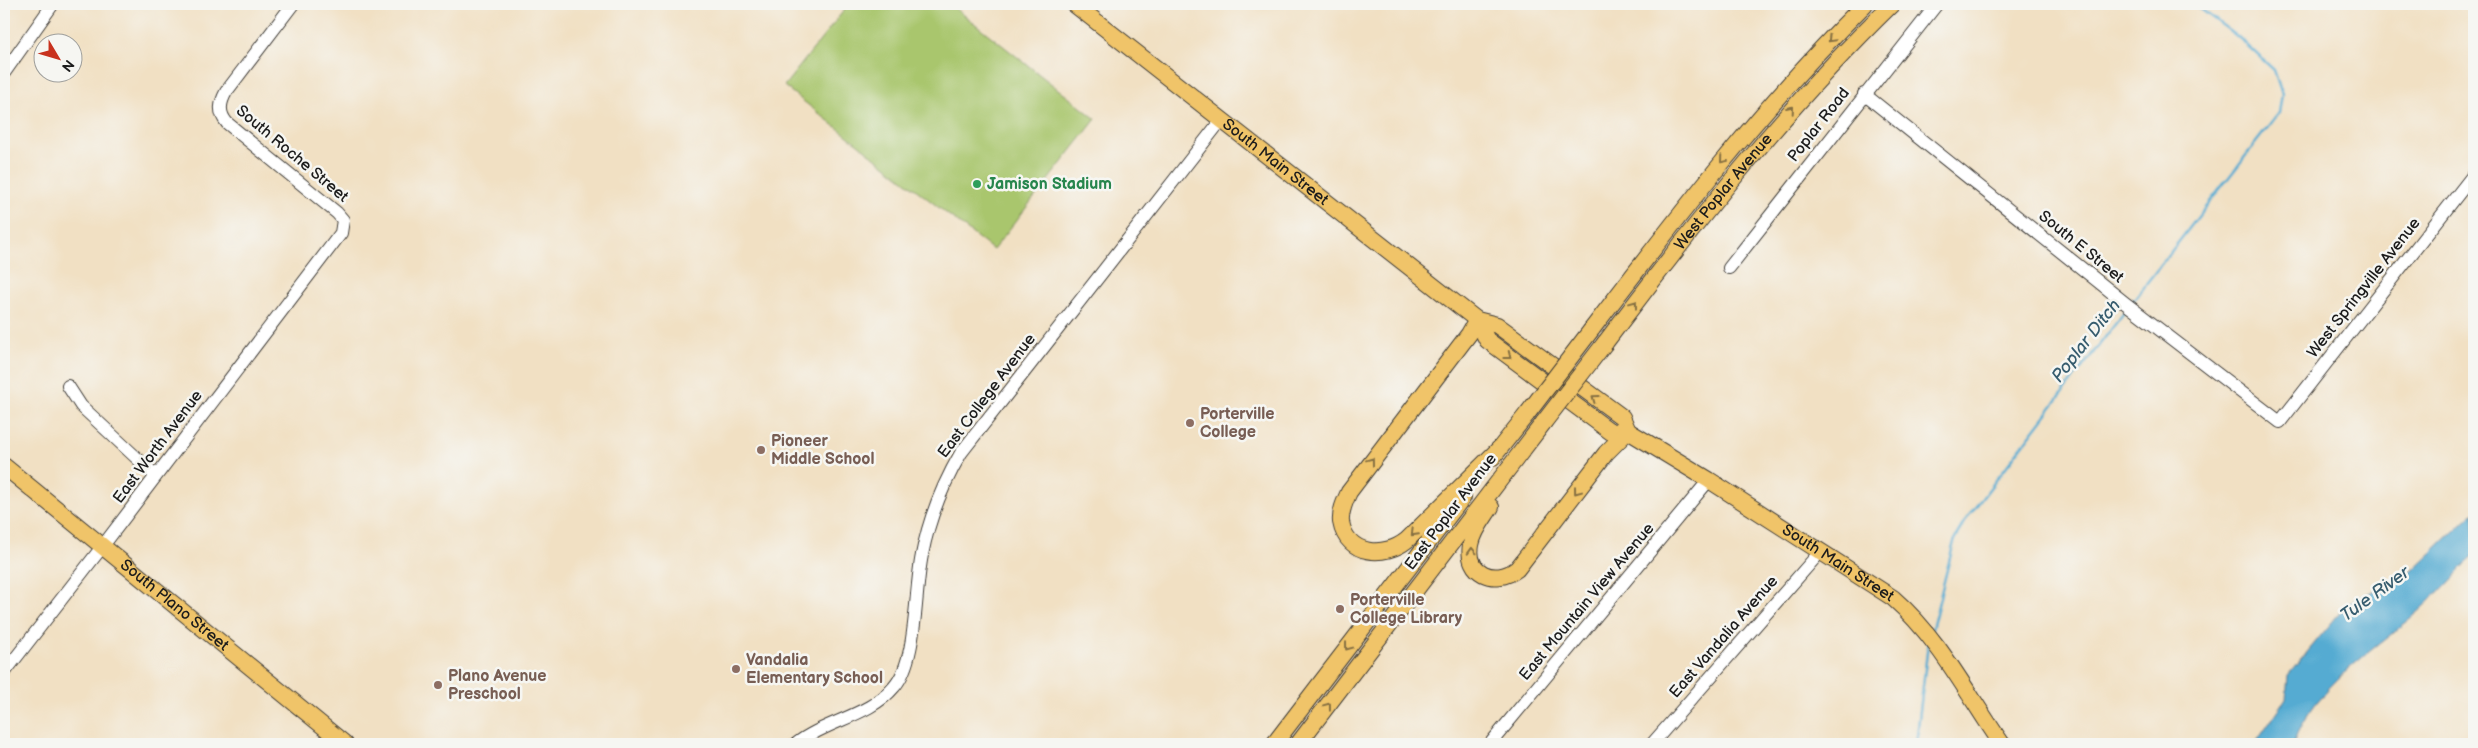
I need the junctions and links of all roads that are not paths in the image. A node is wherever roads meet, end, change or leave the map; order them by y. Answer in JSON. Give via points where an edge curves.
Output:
{"nodes":[{"id":1,"x":54,"y":4,"type":"edge"},
{"id":2,"x":293,"y":4,"type":"edge"},
{"id":3,"x":1074,"y":4,"type":"edge"},
{"id":4,"x":1865,"y":4,"type":"edge"},
{"id":5,"x":1892,"y":4,"type":"edge"},
{"id":6,"x":1937,"y":4,"type":"edge"},
{"id":7,"x":4,"y":73,"type":"edge"},
{"id":8,"x":1864,"y":94,"type":"junction"},
{"id":9,"x":1222,"y":119,"type":"junction"},
{"id":10,"x":2474,"y":174,"type":"edge"},
{"id":11,"x":336,"y":240,"type":"joint"},
{"id":12,"x":1729,"y":268,"type":"dead end"},
{"id":13,"x":1478,"y":320,"type":"junction"},
{"id":14,"x":1556,"y":376,"type":"joint"},
{"id":15,"x":68,"y":386,"type":"dead end"},
{"id":16,"x":1569,"y":389,"type":"joint"},
{"id":17,"x":1544,"y":422,"type":"junction"},
{"id":18,"x":2280,"y":422,"type":"joint"},
{"id":19,"x":1628,"y":431,"type":"junction"},
{"id":20,"x":1499,"y":450,"type":"junction"},
{"id":21,"x":4,"y":466,"type":"edge"},
{"id":22,"x":156,"y":476,"type":"junction"},
{"id":23,"x":1709,"y":480,"type":"junction"},
{"id":24,"x":102,"y":547,"type":"junction"},
{"id":25,"x":1821,"y":551,"type":"junction"},
{"id":26,"x":4,"y":673,"type":"edge"},
{"id":27,"x":345,"y":744,"type":"edge"},
{"id":28,"x":796,"y":744,"type":"edge"},
{"id":29,"x":1274,"y":744,"type":"edge"},
{"id":30,"x":1298,"y":744,"type":"edge"},
{"id":31,"x":1490,"y":744,"type":"edge"},
{"id":32,"x":1652,"y":744,"type":"edge"},
{"id":33,"x":2002,"y":744,"type":"edge"}],
"edges":[{"from":1,"to":7,"type":"street"},
{"from":2,"to":11,"type":"street","name":"South Roche Street","via":[[226,92],[220,107],[227,123],[342,218],[343,224]]},
{"from":3,"to":9,"type":"main road","name":"South Main Street"},
{"from":4,"to":14,"type":"main road","name":"West Poplar Avenue","one_way":true,"bridge":true,"via":[[1741,138]]},
{"from":16,"to":5,"type":"main road","name":"West Poplar Avenue","one_way":true,"bridge":true,"via":[[1771,131],[1827,68]]},
{"from":6,"to":8,"type":"street","name":"Poplar Road"},
{"from":8,"to":12,"type":"street","name":"Poplar Road"},
{"from":8,"to":18,"type":"street","name":"South E Street","via":[[2125,303]]},
{"from":9,"to":13,"type":"main road","name":"South Main Street"},
{"from":9,"to":28,"type":"street","name":"East College Avenue","via":[[961,453],[943,484],[921,556],[905,670],[894,688],[864,709]]},
{"from":10,"to":18,"type":"street","name":"West Springville Avenue"},
{"from":11,"to":22,"type":"street","name":"East Worth Avenue"},
{"from":13,"to":19,"type":"main road","name":"South Main Street","via":[[1497,325],[1622,417]]},
{"from":20,"to":13,"type":"main road","one_way":true,"via":[[1407,540],[1394,548],[1382,552],[1368,551],[1346,534],[1341,514],[1349,492]]},
{"from":14,"to":20,"type":"main road","name":"East Poplar Avenue","bridge":true},
{"from":15,"to":22,"type":"street","via":[[81,406]]},
{"from":16,"to":17,"type":"main road","name":"East Poplar Avenue","bridge":true},
{"from":19,"to":17,"type":"main road","one_way":true,"via":[[1606,452],[1517,569],[1500,578],[1489,577],[1473,562],[1470,552],[1472,540]]},
{"from":30,"to":17,"type":"main road","name":"East Poplar Avenue","one_way":true},
{"from":19,"to":23,"type":"main road","name":"South Main Street"},
{"from":20,"to":29,"type":"main road","name":"East Poplar Avenue","one_way":true},
{"from":21,"to":24,"type":"main road","name":"South Plano Street"},
{"from":22,"to":24,"type":"street","name":"East Worth Avenue"},
{"from":23,"to":25,"type":"main road","name":"South Main Street"},
{"from":23,"to":31,"type":"street","name":"East Mountain View Avenue"},
{"from":24,"to":26,"type":"street","name":"East Worth Avenue"},
{"from":24,"to":27,"type":"main road","name":"South Plano Street"},
{"from":25,"to":32,"type":"street","name":"East Vandalia Avenue"},
{"from":25,"to":33,"type":"main road","name":"South Main Street","via":[[1886,593],[1918,623],[1945,657]]}]}
